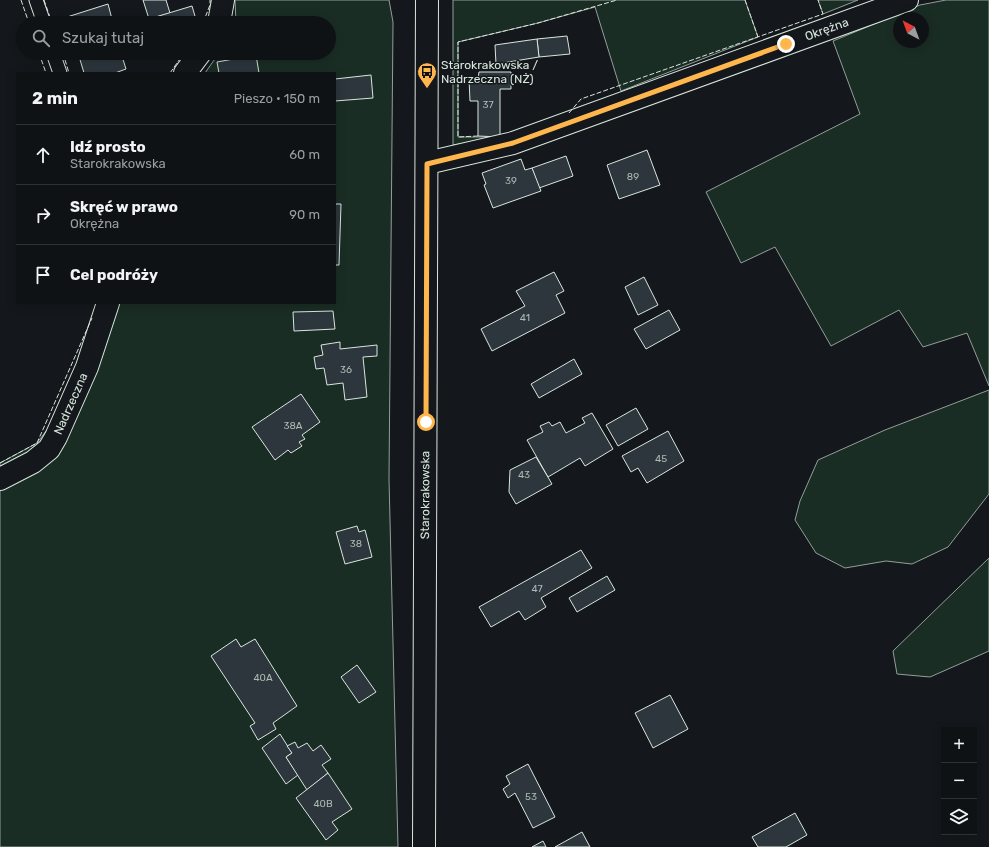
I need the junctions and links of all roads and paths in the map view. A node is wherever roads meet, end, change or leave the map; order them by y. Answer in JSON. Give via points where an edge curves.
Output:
{"nodes":[{"id":1,"x":36,"y":0,"type":"edge"},
{"id":2,"x":224,"y":0,"type":"edge"},
{"id":3,"x":426,"y":0,"type":"edge"},
{"id":4,"x":907,"y":0,"type":"edge"},
{"id":5,"x":42,"y":16,"type":"edge"},
{"id":6,"x":221,"y":16,"type":"edge"},
{"id":7,"x":55,"y":60,"type":"edge"},
{"id":8,"x":195,"y":60,"type":"edge"},
{"id":9,"x":60,"y":72,"type":"edge"},
{"id":10,"x":186,"y":72,"type":"edge"},
{"id":11,"x":427,"y":164,"type":"junction"},
{"id":12,"x":108,"y":304,"type":"edge"},
{"id":13,"x":0,"y":479,"type":"edge"},
{"id":14,"x":424,"y":847,"type":"edge"}],
"edges":[{"from":1,"to":5,"type":"lane"},
{"from":2,"to":6,"type":"street"},
{"from":3,"to":11,"type":"street","name":"Starokrakowska"},
{"from":4,"to":11,"type":"street","name":"Okrężna","via":[[513,143]]},
{"from":7,"to":9,"type":"lane"},
{"from":8,"to":10,"type":"street"},
{"from":11,"to":14,"type":"street","name":"Starokrakowska"},
{"from":12,"to":13,"type":"street","name":"Nadrzeczna","via":[[87,367],[56,437],[49,448],[33,462]]}]}
